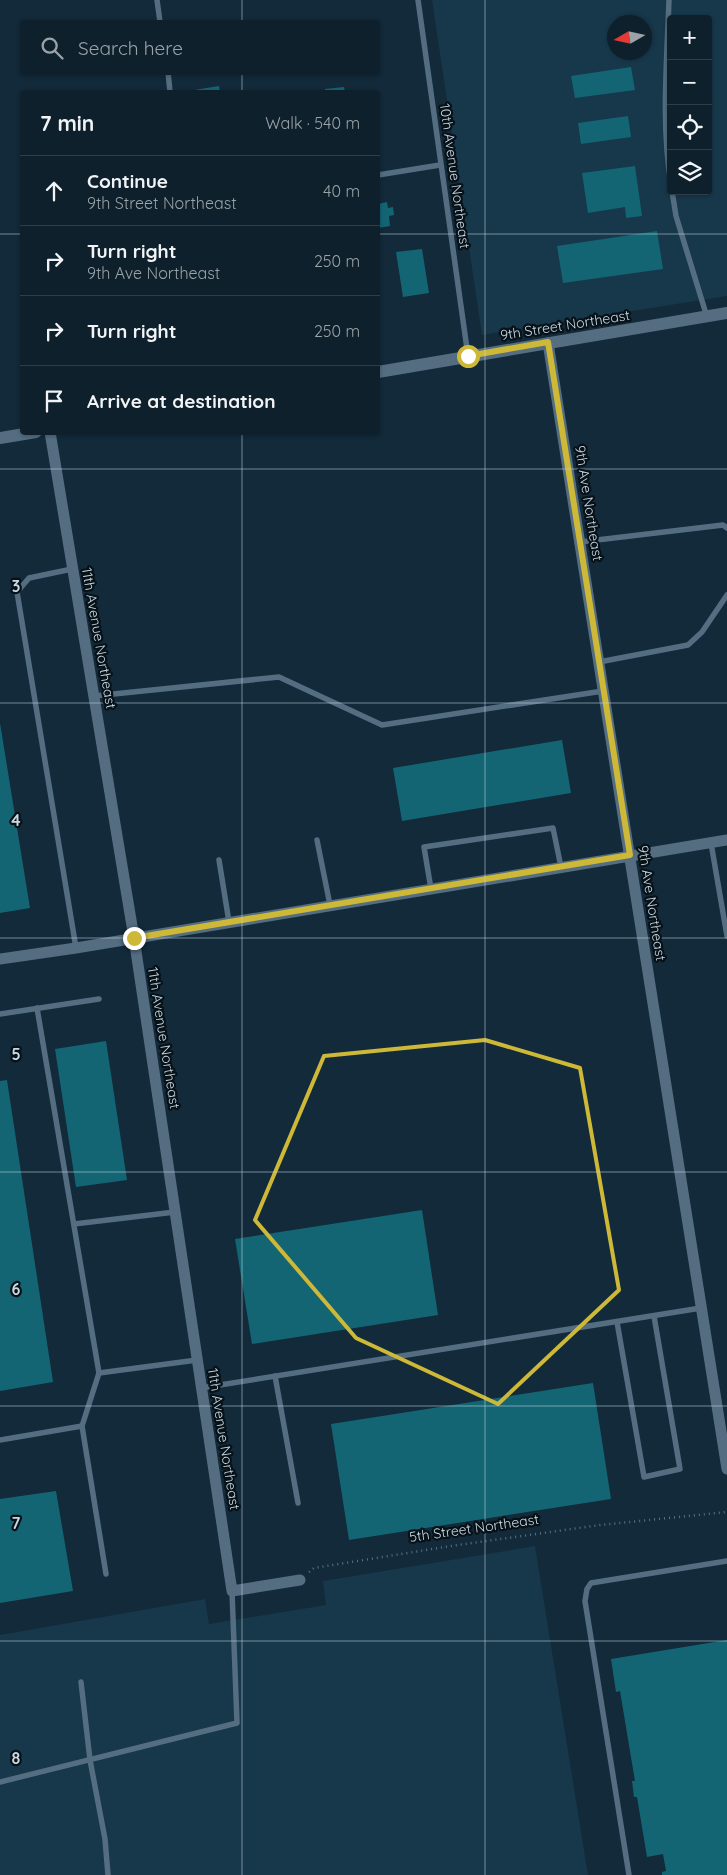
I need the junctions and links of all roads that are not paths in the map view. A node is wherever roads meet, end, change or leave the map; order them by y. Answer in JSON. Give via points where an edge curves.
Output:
{"nodes":[{"id":1,"x":157,"y":0,"type":"edge"},
{"id":2,"x":418,"y":0,"type":"edge"},
{"id":3,"x":669,"y":0,"type":"edge"},
{"id":4,"x":160,"y":20,"type":"edge"},
{"id":5,"x":168,"y":75,"type":"edge"},
{"id":6,"x":170,"y":90,"type":"edge"},
{"id":7,"x":668,"y":150,"type":"edge"},
{"id":8,"x":440,"y":165,"type":"junction"},
{"id":9,"x":380,"y":175,"type":"edge"},
{"id":10,"x":673,"y":195,"type":"edge"},
{"id":11,"x":727,"y":313,"type":"edge"},
{"id":12,"x":707,"y":317,"type":"junction"},
{"id":13,"x":548,"y":342,"type":"junction"},
{"id":14,"x":468,"y":356,"type":"junction"},
{"id":15,"x":380,"y":372,"type":"edge"},
{"id":16,"x":20,"y":435,"type":"edge"},
{"id":17,"x":50,"y":435,"type":"edge"},
{"id":18,"x":0,"y":438,"type":"edge"},
{"id":19,"x":727,"y":528,"type":"edge"},
{"id":20,"x":580,"y":542,"type":"junction"},
{"id":21,"x":72,"y":568,"type":"junction"},
{"id":22,"x":727,"y":595,"type":"edge"},
{"id":23,"x":599,"y":662,"type":"junction"},
{"id":24,"x":603,"y":691,"type":"junction"},
{"id":25,"x":94,"y":696,"type":"junction"},
{"id":26,"x":317,"y":840,"type":"dead end"},
{"id":27,"x":727,"y":840,"type":"edge"},
{"id":28,"x":711,"y":843,"type":"junction"},
{"id":29,"x":630,"y":855,"type":"junction"},
{"id":30,"x":219,"y":860,"type":"dead end"},
{"id":31,"x":562,"y":867,"type":"junction"},
{"id":32,"x":432,"y":888,"type":"junction"},
{"id":33,"x":330,"y":905,"type":"junction"},
{"id":34,"x":725,"y":917,"type":"edge"},
{"id":35,"x":229,"y":922,"type":"junction"},
{"id":36,"x":727,"y":936,"type":"edge"},
{"id":37,"x":134,"y":938,"type":"junction"},
{"id":38,"x":76,"y":948,"type":"junction"},
{"id":39,"x":0,"y":959,"type":"edge"},
{"id":40,"x":99,"y":999,"type":"dead end"},
{"id":41,"x":37,"y":1008,"type":"junction"},
{"id":42,"x":0,"y":1014,"type":"edge"},
{"id":43,"x":175,"y":1212,"type":"junction"},
{"id":44,"x":74,"y":1224,"type":"junction"},
{"id":45,"x":702,"y":1308,"type":"junction"},
{"id":46,"x":654,"y":1316,"type":"junction"},
{"id":47,"x":617,"y":1322,"type":"junction"},
{"id":48,"x":197,"y":1360,"type":"junction"},
{"id":49,"x":99,"y":1373,"type":"junction"},
{"id":50,"x":275,"y":1376,"type":"junction"},
{"id":51,"x":201,"y":1388,"type":"junction"},
{"id":52,"x":82,"y":1426,"type":"junction"},
{"id":53,"x":0,"y":1440,"type":"edge"},
{"id":54,"x":727,"y":1469,"type":"edge"},
{"id":55,"x":298,"y":1503,"type":"dead end"},
{"id":56,"x":727,"y":1561,"type":"edge"},
{"id":57,"x":106,"y":1574,"type":"dead end"},
{"id":58,"x":300,"y":1580,"type":"road end"},
{"id":59,"x":232,"y":1591,"type":"junction"},
{"id":60,"x":81,"y":1682,"type":"dead end"},
{"id":61,"x":90,"y":1760,"type":"junction"},
{"id":62,"x":0,"y":1782,"type":"edge"},
{"id":63,"x":108,"y":1875,"type":"edge"},
{"id":64,"x":629,"y":1875,"type":"edge"}],
"edges":[{"from":1,"to":4,"type":"lane"},
{"from":2,"to":8,"type":"lane","name":"10th Avenue Northeast"},
{"from":3,"to":7,"type":"lane"},
{"from":5,"to":6,"type":"lane"},
{"from":8,"to":9,"type":"lane"},
{"from":8,"to":14,"type":"lane","name":"10th Avenue Northeast"},
{"from":10,"to":12,"type":"lane"},
{"from":11,"to":12,"type":"street","name":"9th Street Northeast"},
{"from":12,"to":13,"type":"street","name":"9th Street Northeast"},
{"from":13,"to":14,"type":"street","name":"9th Street Northeast"},
{"from":13,"to":20,"type":"street","name":"9th Ave Northeast"},
{"from":14,"to":15,"type":"street","name":"9th Street Northeast"},
{"from":16,"to":18,"type":"street"},
{"from":17,"to":21,"type":"street","name":"11th Avenue Northeast"},
{"from":19,"to":20,"type":"lane","via":[[723,524]]},
{"from":20,"to":23,"type":"street","name":"9th Ave Northeast"},
{"from":21,"to":25,"type":"street","name":"11th Avenue Northeast"},
{"from":21,"to":38,"type":"lane","via":[[29,578],[17,592]]},
{"from":22,"to":23,"type":"lane","via":[[702,632],[688,645]]},
{"from":23,"to":24,"type":"street","name":"9th Ave Northeast"},
{"from":24,"to":25,"type":"lane","via":[[382,724],[278,677]]},
{"from":24,"to":29,"type":"street","name":"9th Ave Northeast"},
{"from":25,"to":37,"type":"street","name":"11th Avenue Northeast"},
{"from":26,"to":33,"type":"lane"},
{"from":27,"to":28,"type":"street"},
{"from":28,"to":29,"type":"street"},
{"from":28,"to":34,"type":"lane"},
{"from":29,"to":31,"type":"street"},
{"from":29,"to":45,"type":"street","name":"9th Ave Northeast"},
{"from":30,"to":35,"type":"lane"},
{"from":31,"to":32,"type":"street"},
{"from":31,"to":32,"type":"lane","via":[[553,828],[424,847]]},
{"from":32,"to":33,"type":"street"},
{"from":33,"to":35,"type":"street"},
{"from":34,"to":36,"type":"lane"},
{"from":35,"to":37,"type":"street"},
{"from":37,"to":38,"type":"street"},
{"from":37,"to":43,"type":"street","name":"11th Avenue Northeast"},
{"from":38,"to":39,"type":"street"},
{"from":40,"to":41,"type":"lane"},
{"from":41,"to":42,"type":"lane"},
{"from":41,"to":44,"type":"lane"},
{"from":43,"to":44,"type":"lane"},
{"from":43,"to":48,"type":"street","name":"11th Avenue Northeast"},
{"from":44,"to":49,"type":"lane"},
{"from":45,"to":46,"type":"lane"},
{"from":45,"to":54,"type":"street","name":"9th Ave Northeast"},
{"from":46,"to":47,"type":"lane"},
{"from":46,"to":47,"type":"lane","via":[[680,1469],[644,1477]]},
{"from":47,"to":50,"type":"lane"},
{"from":48,"to":49,"type":"lane"},
{"from":48,"to":51,"type":"street","name":"11th Avenue Northeast"},
{"from":49,"to":52,"type":"lane"},
{"from":50,"to":51,"type":"lane"},
{"from":50,"to":55,"type":"lane"},
{"from":51,"to":59,"type":"street","name":"11th Avenue Northeast"},
{"from":52,"to":53,"type":"lane"},
{"from":52,"to":57,"type":"lane"},
{"from":56,"to":64,"type":"lane","via":[[591,1583],[586,1589],[585,1601]]},
{"from":58,"to":59,"type":"street"},
{"from":59,"to":61,"type":"lane","via":[[237,1723]]},
{"from":60,"to":61,"type":"lane"},
{"from":61,"to":62,"type":"lane"},
{"from":61,"to":63,"type":"lane","via":[[105,1839]]}]}
